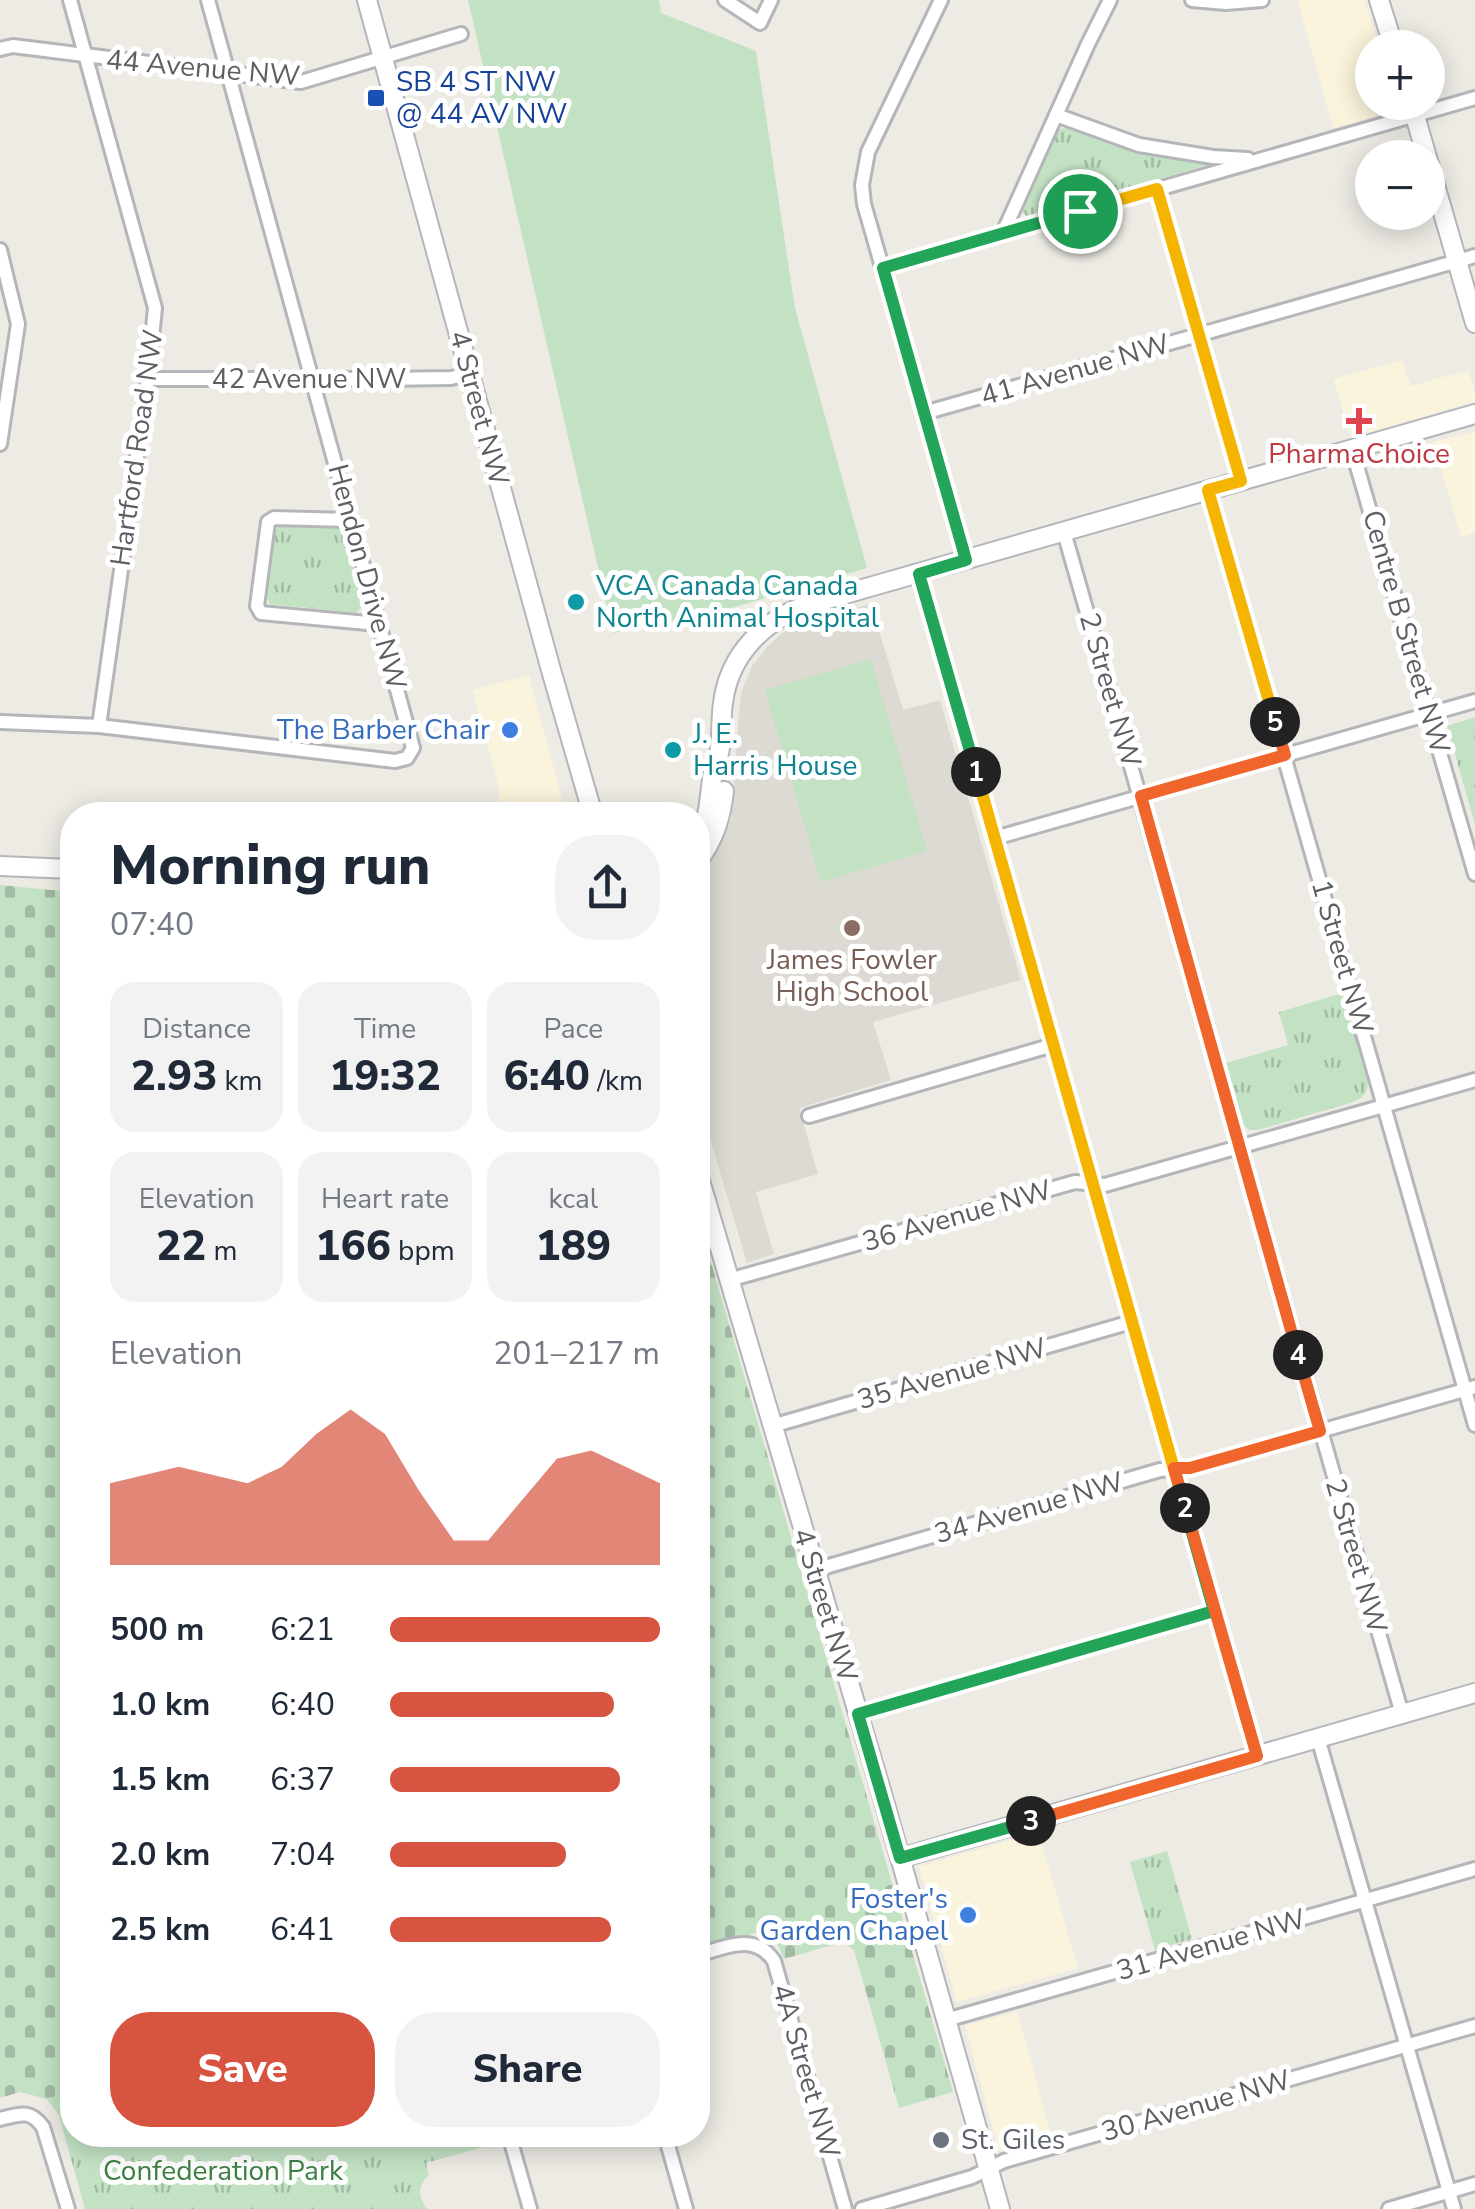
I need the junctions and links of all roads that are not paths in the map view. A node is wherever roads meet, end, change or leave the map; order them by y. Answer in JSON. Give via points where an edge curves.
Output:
{"nodes":[{"id":1,"x":70,"y":0,"type":"edge"},
{"id":2,"x":208,"y":0,"type":"edge"},
{"id":3,"x":367,"y":0,"type":"edge"},
{"id":4,"x":725,"y":0,"type":"edge"},
{"id":5,"x":771,"y":0,"type":"edge"},
{"id":6,"x":941,"y":0,"type":"edge"},
{"id":7,"x":1110,"y":0,"type":"edge"},
{"id":8,"x":1192,"y":0,"type":"edge"},
{"id":9,"x":1262,"y":0,"type":"edge"},
{"id":10,"x":1379,"y":0,"type":"edge"},
{"id":11,"x":1388,"y":30,"type":"edge"},
{"id":12,"x":460,"y":34,"type":"dead end"},
{"id":13,"x":0,"y":49,"type":"edge"},
{"id":14,"x":86,"y":57,"type":"junction"},
{"id":15,"x":382,"y":57,"type":"junction"},
{"id":16,"x":228,"y":72,"type":"junction"},
{"id":17,"x":1475,"y":98,"type":"edge"},
{"id":18,"x":1445,"y":103,"type":"edge"},
{"id":19,"x":1056,"y":115,"type":"junction"},
{"id":20,"x":1377,"y":120,"type":"edge"},
{"id":21,"x":1417,"y":120,"type":"edge"},
{"id":22,"x":1258,"y":160,"type":"junction"},
{"id":23,"x":1157,"y":189,"type":"junction"},
{"id":24,"x":1003,"y":233,"type":"junction"},
{"id":25,"x":0,"y":250,"type":"edge"},
{"id":26,"x":1466,"y":258,"type":"edge"},
{"id":27,"x":883,"y":268,"type":"junction"},
{"id":28,"x":1475,"y":323,"type":"edge"},
{"id":29,"x":1199,"y":334,"type":"junction"},
{"id":30,"x":470,"y":374,"type":"junction"},
{"id":31,"x":148,"y":378,"type":"junction"},
{"id":32,"x":312,"y":378,"type":"junction"},
{"id":33,"x":924,"y":414,"type":"junction"},
{"id":34,"x":1475,"y":414,"type":"edge"},
{"id":35,"x":0,"y":444,"type":"edge"},
{"id":36,"x":1352,"y":449,"type":"junction"},
{"id":37,"x":1241,"y":481,"type":"junction"},
{"id":38,"x":1208,"y":490,"type":"junction"},
{"id":39,"x":349,"y":520,"type":"junction"},
{"id":40,"x":1064,"y":532,"type":"junction"},
{"id":41,"x":966,"y":560,"type":"junction"},
{"id":42,"x":919,"y":574,"type":"junction"},
{"id":43,"x":378,"y":624,"type":"junction"},
{"id":44,"x":1475,"y":701,"type":"edge"},
{"id":45,"x":1430,"y":714,"type":"junction"},
{"id":46,"x":0,"y":722,"type":"edge"},
{"id":47,"x":99,"y":726,"type":"junction"},
{"id":48,"x":1285,"y":755,"type":"junction"},
{"id":49,"x":718,"y":757,"type":"junction"},
{"id":50,"x":1141,"y":796,"type":"junction"},
{"id":51,"x":590,"y":802,"type":"edge"},
{"id":52,"x":710,"y":802,"type":"edge"},
{"id":53,"x":995,"y":838,"type":"junction"},
{"id":54,"x":710,"y":842,"type":"edge"},
{"id":55,"x":0,"y":866,"type":"edge"},
{"id":56,"x":60,"y":868,"type":"edge"},
{"id":57,"x":1475,"y":874,"type":"edge"},
{"id":58,"x":1053,"y":1045,"type":"junction"},
{"id":59,"x":1475,"y":1080,"type":"edge"},
{"id":60,"x":1384,"y":1106,"type":"junction"},
{"id":61,"x":809,"y":1116,"type":"dead end"},
{"id":62,"x":1239,"y":1146,"type":"junction"},
{"id":63,"x":1092,"y":1184,"type":"junction"},
{"id":64,"x":710,"y":1215,"type":"edge"},
{"id":65,"x":729,"y":1280,"type":"junction"},
{"id":66,"x":1131,"y":1322,"type":"junction"},
{"id":67,"x":1470,"y":1388,"type":"edge"},
{"id":68,"x":1475,"y":1425,"type":"edge"},
{"id":69,"x":772,"y":1426,"type":"junction"},
{"id":70,"x":1320,"y":1431,"type":"junction"},
{"id":71,"x":1174,"y":1468,"type":"junction"},
{"id":72,"x":815,"y":1570,"type":"junction"},
{"id":73,"x":1214,"y":1611,"type":"junction"},
{"id":74,"x":1475,"y":1693,"type":"edge"},
{"id":75,"x":858,"y":1714,"type":"junction"},
{"id":76,"x":1402,"y":1714,"type":"junction"},
{"id":77,"x":1318,"y":1738,"type":"junction"},
{"id":78,"x":1257,"y":1756,"type":"junction"},
{"id":79,"x":900,"y":1858,"type":"junction"},
{"id":80,"x":1475,"y":1869,"type":"edge"},
{"id":81,"x":1364,"y":1901,"type":"junction"},
{"id":82,"x":710,"y":1952,"type":"edge"},
{"id":83,"x":946,"y":2020,"type":"junction"},
{"id":84,"x":1475,"y":2026,"type":"edge"},
{"id":85,"x":1406,"y":2046,"type":"junction"},
{"id":86,"x":0,"y":2119,"type":"edge"},
{"id":87,"x":512,"y":2147,"type":"edge"},
{"id":88,"x":668,"y":2147,"type":"edge"},
{"id":89,"x":988,"y":2169,"type":"junction"},
{"id":90,"x":1475,"y":2184,"type":"edge"},
{"id":91,"x":1448,"y":2192,"type":"junction"},
{"id":92,"x":68,"y":2209,"type":"edge"},
{"id":93,"x":530,"y":2209,"type":"edge"},
{"id":94,"x":686,"y":2209,"type":"edge"},
{"id":95,"x":845,"y":2209,"type":"edge"},
{"id":96,"x":862,"y":2209,"type":"edge"},
{"id":97,"x":1000,"y":2209,"type":"edge"},
{"id":98,"x":1389,"y":2209,"type":"edge"},
{"id":99,"x":1454,"y":2209,"type":"edge"}],
"edges":[{"from":1,"to":14,"type":"street","name":"Hartford Road NW"},
{"from":2,"to":16,"type":"street","name":"Hendon Drive NW"},
{"from":3,"to":15,"type":"main road","name":"4 Street NW"},
{"from":4,"to":5,"type":"street","via":[[760,24]]},
{"from":6,"to":27,"type":"street","via":[[864,169],[864,204]]},
{"from":7,"to":19,"type":"street"},
{"from":8,"to":9,"type":"street"},
{"from":10,"to":11,"type":"main road"},
{"from":12,"to":15,"type":"street","name":"44 Avenue NW"},
{"from":13,"to":14,"type":"street","name":"44 Avenue NW"},
{"from":14,"to":16,"type":"street","name":"44 Avenue NW"},
{"from":14,"to":31,"type":"street","name":"Hartford Road NW","via":[[155,308]]},
{"from":15,"to":16,"type":"street","name":"44 Avenue NW","via":[[301,82]]},
{"from":15,"to":30,"type":"main road","name":"4 Street NW"},
{"from":16,"to":32,"type":"street","name":"Hendon Drive NW"},
{"from":17,"to":18,"type":"street"},
{"from":19,"to":22,"type":"street","via":[[1139,145]]},
{"from":19,"to":24,"type":"street"},
{"from":20,"to":22,"type":"street"},
{"from":21,"to":26,"type":"main road"},
{"from":22,"to":23,"type":"street"},
{"from":23,"to":24,"type":"street"},
{"from":23,"to":29,"type":"street"},
{"from":24,"to":27,"type":"street"},
{"from":25,"to":35,"type":"street","via":[[18,324]]},
{"from":26,"to":28,"type":"main road"},
{"from":26,"to":29,"type":"street","name":"41 Avenue NW"},
{"from":27,"to":33,"type":"street"},
{"from":29,"to":33,"type":"street","name":"41 Avenue NW"},
{"from":29,"to":37,"type":"street"},
{"from":30,"to":32,"type":"street","name":"42 Avenue NW"},
{"from":30,"to":51,"type":"main road","name":"4 Street NW"},
{"from":31,"to":32,"type":"street","name":"42 Avenue NW"},
{"from":31,"to":47,"type":"street","name":"Hartford Road NW"},
{"from":32,"to":39,"type":"street","name":"Hendon Drive NW"},
{"from":33,"to":41,"type":"street"},
{"from":34,"to":36,"type":"main road"},
{"from":36,"to":37,"type":"main road"},
{"from":36,"to":45,"type":"street","name":"Centre B Street NW"},
{"from":37,"to":38,"type":"main road"},
{"from":38,"to":40,"type":"main road"},
{"from":38,"to":48,"type":"street","name":"1 Street NW"},
{"from":39,"to":43,"type":"street","name":"Hendon Drive NW"},
{"from":39,"to":43,"type":"street","via":[[268,522],[257,606],[261,612]]},
{"from":40,"to":41,"type":"main road"},
{"from":40,"to":50,"type":"street","name":"2 Street NW"},
{"from":41,"to":42,"type":"main road"},
{"from":42,"to":49,"type":"main road","via":[[798,608],[762,630],[727,683]]},
{"from":42,"to":53,"type":"street"},
{"from":43,"to":47,"type":"street","name":"Hendon Drive NW","via":[[412,748],[408,758]]},
{"from":44,"to":45,"type":"street"},
{"from":45,"to":48,"type":"street"},
{"from":45,"to":57,"type":"street","name":"Centre B Street NW"},
{"from":46,"to":47,"type":"street","name":"Hendon Drive NW"},
{"from":48,"to":50,"type":"street"},
{"from":48,"to":60,"type":"street","name":"1 Street NW"},
{"from":49,"to":52,"type":"main road"},
{"from":49,"to":54,"type":"main road","via":[[725,769],[721,814]]},
{"from":50,"to":53,"type":"street"},
{"from":50,"to":62,"type":"street","name":"2 Street NW"},
{"from":53,"to":58,"type":"street"},
{"from":55,"to":56,"type":"main road"},
{"from":58,"to":61,"type":"street"},
{"from":58,"to":63,"type":"street"},
{"from":59,"to":60,"type":"street","name":"36 Avenue NW"},
{"from":60,"to":62,"type":"street","name":"36 Avenue NW"},
{"from":60,"to":67,"type":"street","name":"1 Street NW"},
{"from":62,"to":63,"type":"street","name":"36 Avenue NW"},
{"from":62,"to":70,"type":"street","name":"2 Street NW"},
{"from":63,"to":65,"type":"street","name":"36 Avenue NW","via":[[1075,1182]]},
{"from":63,"to":66,"type":"street"},
{"from":64,"to":65,"type":"main road","name":"4 Street NW"},
{"from":65,"to":69,"type":"main road","name":"4 Street NW"},
{"from":66,"to":69,"type":"street","name":"35 Avenue NW"},
{"from":66,"to":71,"type":"street"},
{"from":67,"to":68,"type":"street","name":"1 Street NW"},
{"from":67,"to":70,"type":"street","name":"34 Avenue NW"},
{"from":69,"to":72,"type":"main road","name":"4 Street NW"},
{"from":70,"to":71,"type":"street","name":"34 Avenue NW"},
{"from":70,"to":76,"type":"street","name":"2 Street NW"},
{"from":71,"to":72,"type":"street","name":"34 Avenue NW"},
{"from":71,"to":73,"type":"street"},
{"from":72,"to":75,"type":"main road","name":"4 Street NW"},
{"from":73,"to":75,"type":"street"},
{"from":73,"to":78,"type":"street"},
{"from":74,"to":76,"type":"main road"},
{"from":75,"to":79,"type":"main road","name":"4 Street NW"},
{"from":76,"to":77,"type":"main road"},
{"from":77,"to":78,"type":"main road"},
{"from":77,"to":81,"type":"street"},
{"from":78,"to":79,"type":"main road"},
{"from":79,"to":83,"type":"main road","name":"4 Street NW"},
{"from":80,"to":81,"type":"street","name":"31 Avenue NW"},
{"from":81,"to":83,"type":"street","name":"31 Avenue NW"},
{"from":81,"to":85,"type":"street"},
{"from":82,"to":95,"type":"street","name":"4A Street NW","via":[[754,1944],[774,1961]]},
{"from":83,"to":89,"type":"main road","name":"4 Street NW"},
{"from":84,"to":85,"type":"street","name":"30 Avenue NW"},
{"from":85,"to":89,"type":"street","name":"30 Avenue NW"},
{"from":85,"to":91,"type":"street"},
{"from":86,"to":92,"type":"street","via":[[36,2117]]},
{"from":87,"to":93,"type":"street"},
{"from":88,"to":94,"type":"street"},
{"from":89,"to":96,"type":"street","name":"30 Avenue NW"},
{"from":89,"to":97,"type":"main road","name":"4 Street NW"},
{"from":90,"to":91,"type":"street"},
{"from":91,"to":98,"type":"street"},
{"from":91,"to":99,"type":"street"}]}
